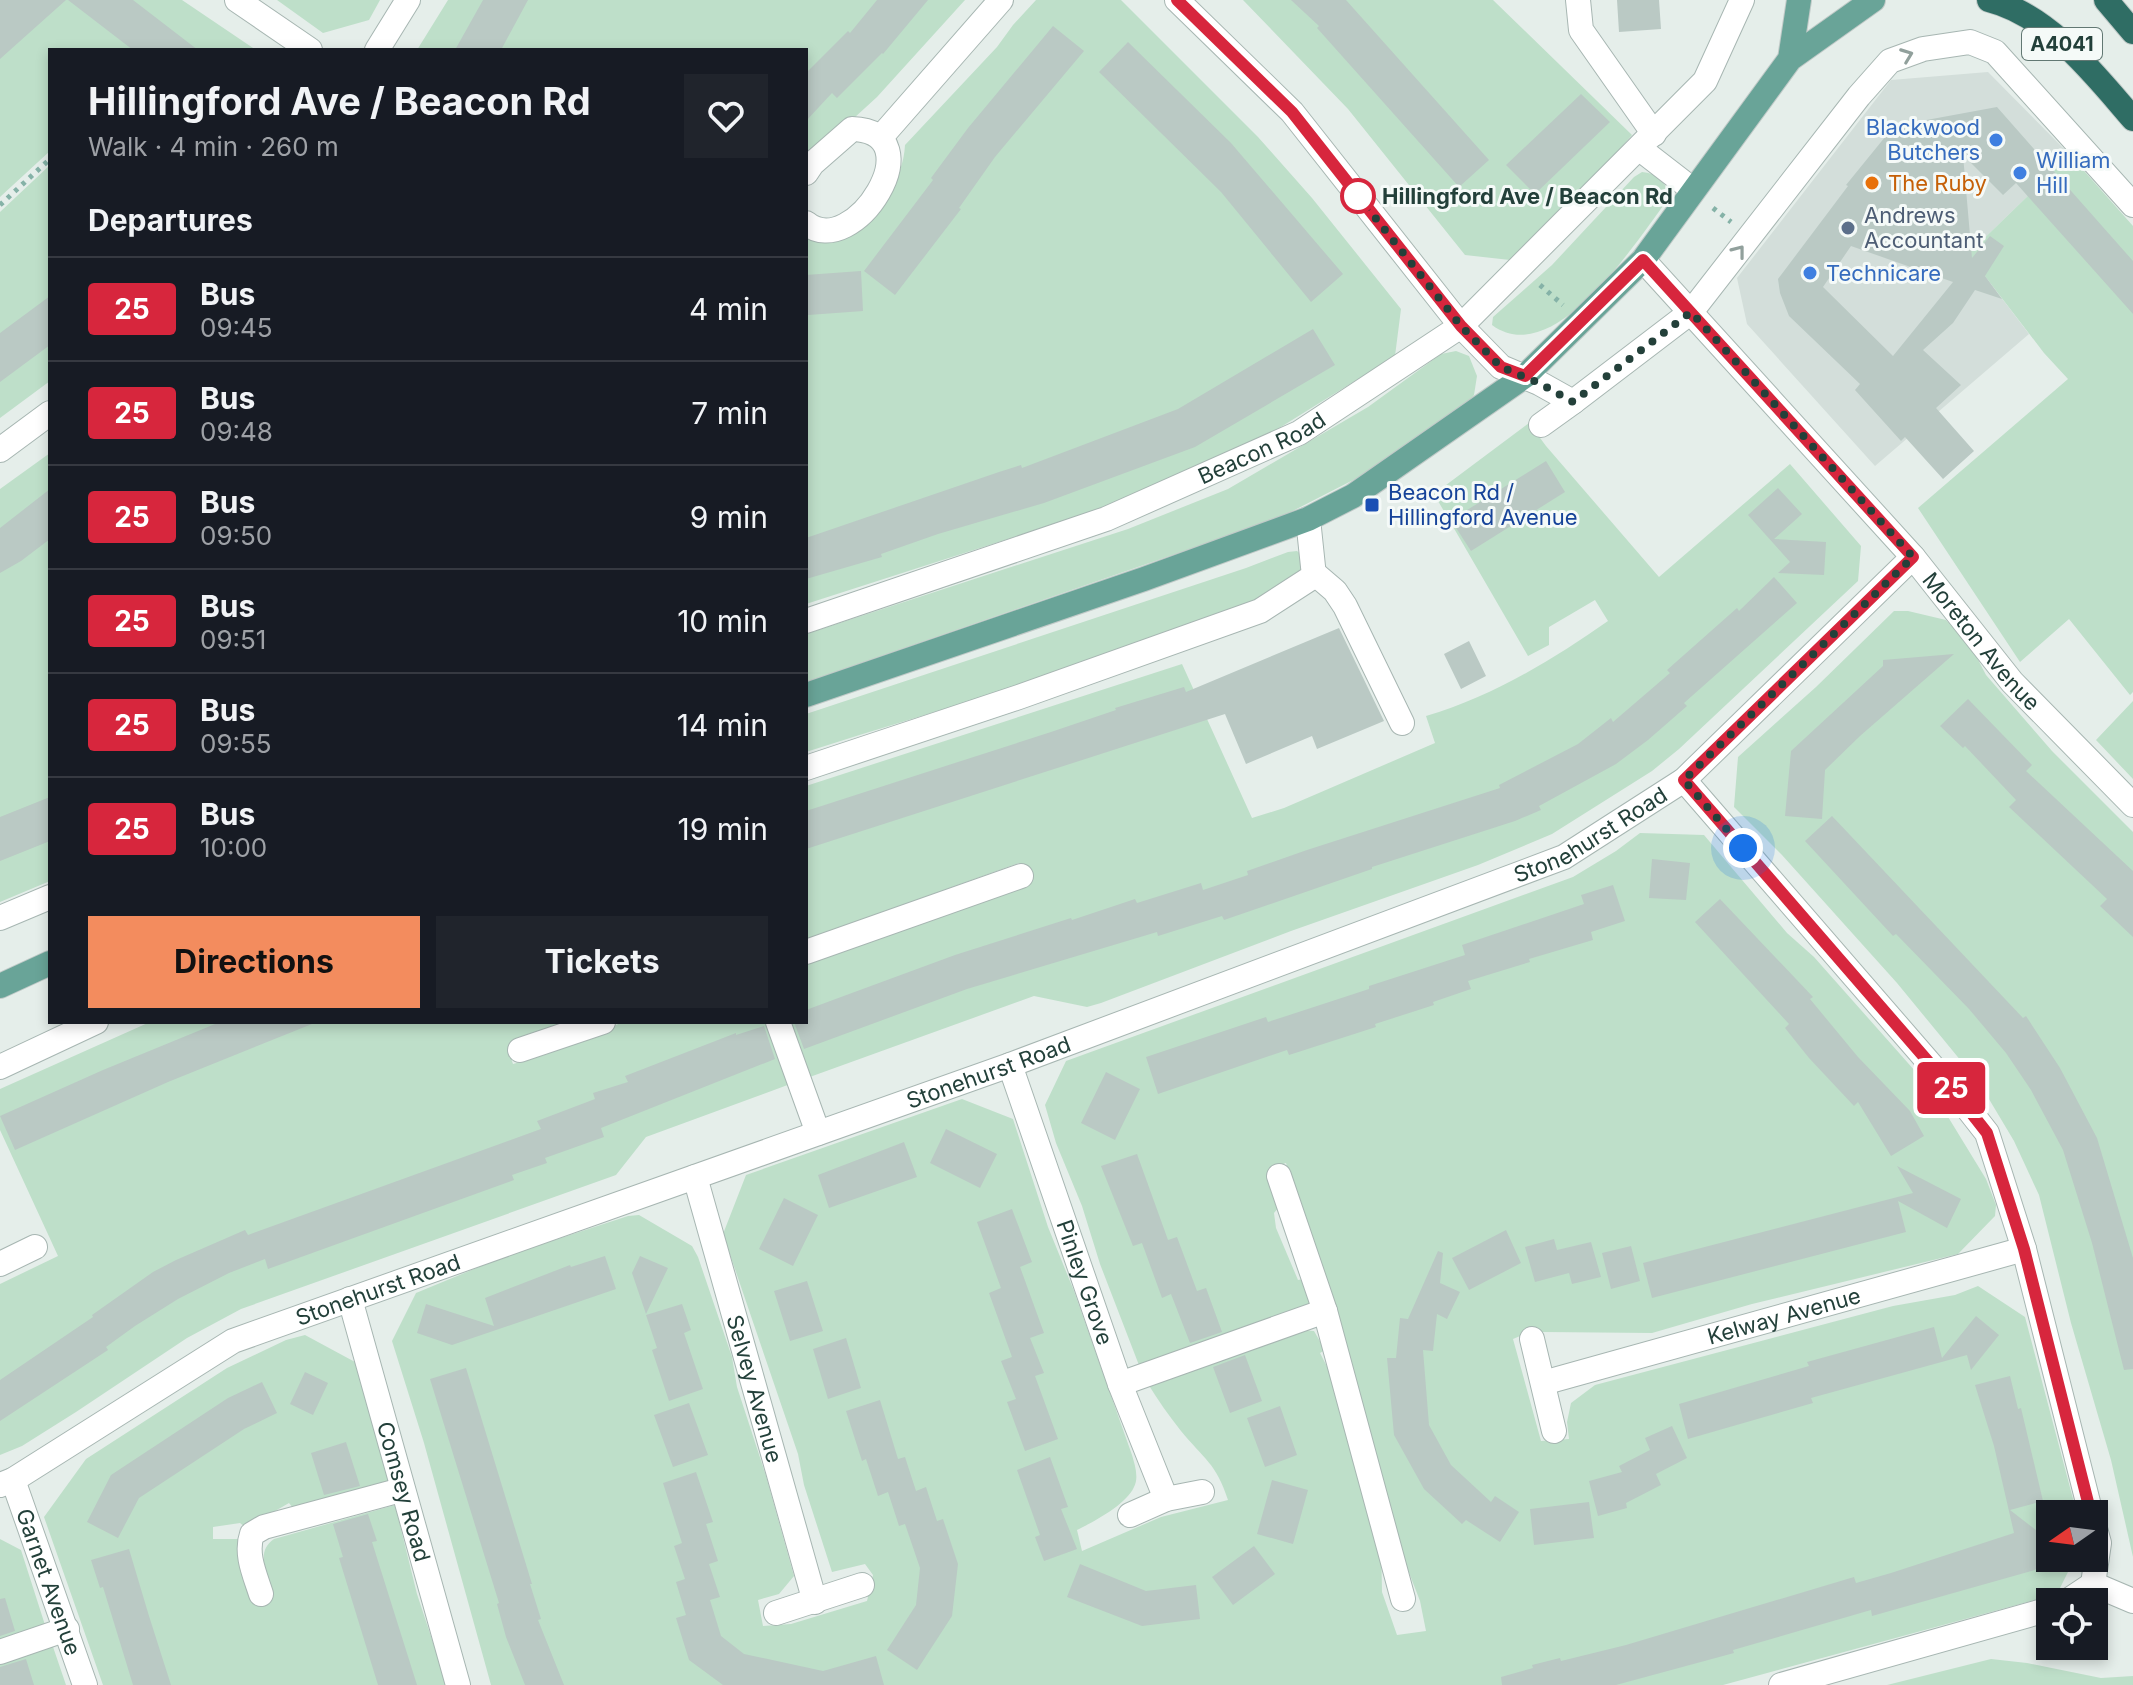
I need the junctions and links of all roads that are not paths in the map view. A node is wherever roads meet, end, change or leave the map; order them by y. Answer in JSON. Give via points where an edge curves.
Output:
{"nodes":[{"id":1,"x":237,"y":0,"type":"edge"},
{"id":2,"x":408,"y":0,"type":"edge"},
{"id":3,"x":1001,"y":0,"type":"edge"},
{"id":4,"x":1177,"y":0,"type":"edge"},
{"id":5,"x":1578,"y":0,"type":"edge"},
{"id":6,"x":1742,"y":0,"type":"edge"},
{"id":7,"x":1799,"y":0,"type":"edge"},
{"id":8,"x":1873,"y":0,"type":"edge"},
{"id":9,"x":1989,"y":0,"type":"edge"},
{"id":10,"x":2106,"y":0,"type":"edge"},
{"id":11,"x":2133,"y":32,"type":"edge"},
{"id":12,"x":307,"y":48,"type":"edge"},
{"id":13,"x":378,"y":48,"type":"edge"},
{"id":14,"x":1790,"y":59,"type":"junction"},
{"id":15,"x":2127,"y":112,"type":"edge"},
{"id":16,"x":881,"y":137,"type":"junction"},
{"id":17,"x":1647,"y":142,"type":"junction"},
{"id":18,"x":808,"y":170,"type":"edge"},
{"id":19,"x":1700,"y":197,"type":"junction"},
{"id":20,"x":2133,"y":205,"type":"edge"},
{"id":21,"x":808,"y":225,"type":"edge"},
{"id":22,"x":1643,"y":260,"type":"junction"},
{"id":23,"x":1691,"y":312,"type":"junction"},
{"id":24,"x":1461,"y":326,"type":"junction"},
{"id":25,"x":1525,"y":376,"type":"junction"},
{"id":26,"x":1573,"y":402,"type":"junction"},
{"id":27,"x":48,"y":414,"type":"edge"},
{"id":28,"x":1541,"y":425,"type":"dead end"},
{"id":29,"x":0,"y":450,"type":"edge"},
{"id":30,"x":1308,"y":519,"type":"junction"},
{"id":31,"x":1913,"y":557,"type":"junction"},
{"id":32,"x":1314,"y":573,"type":"junction"},
{"id":33,"x":808,"y":620,"type":"edge"},
{"id":34,"x":808,"y":694,"type":"edge"},
{"id":35,"x":1402,"y":723,"type":"dead end"},
{"id":36,"x":808,"y":767,"type":"edge"},
{"id":37,"x":1684,"y":780,"type":"junction"},
{"id":38,"x":2133,"y":805,"type":"edge"},
{"id":39,"x":1021,"y":876,"type":"dead end"},
{"id":40,"x":48,"y":898,"type":"edge"},
{"id":41,"x":0,"y":918,"type":"edge"},
{"id":42,"x":808,"y":951,"type":"edge"},
{"id":43,"x":48,"y":964,"type":"edge"},
{"id":44,"x":0,"y":986,"type":"edge"},
{"id":45,"x":92,"y":1024,"type":"edge"},
{"id":46,"x":597,"y":1024,"type":"edge"},
{"id":47,"x":779,"y":1024,"type":"edge"},
{"id":48,"x":520,"y":1050,"type":"dead end"},
{"id":49,"x":1010,"y":1065,"type":"junction"},
{"id":50,"x":0,"y":1067,"type":"edge"},
{"id":51,"x":818,"y":1133,"type":"junction"},
{"id":52,"x":1279,"y":1176,"type":"dead end"},
{"id":53,"x":695,"y":1177,"type":"junction"},
{"id":54,"x":35,"y":1247,"type":"dead end"},
{"id":55,"x":2024,"y":1249,"type":"junction"},
{"id":56,"x":0,"y":1264,"type":"edge"},
{"id":57,"x":350,"y":1299,"type":"junction"},
{"id":58,"x":1325,"y":1311,"type":"junction"},
{"id":59,"x":1532,"y":1339,"type":"dead end"},
{"id":60,"x":1543,"y":1383,"type":"junction"},
{"id":61,"x":1120,"y":1384,"type":"junction"},
{"id":62,"x":1554,"y":1431,"type":"dead end"},
{"id":63,"x":7,"y":1483,"type":"edge"},
{"id":64,"x":401,"y":1490,"type":"junction"},
{"id":65,"x":1202,"y":1492,"type":"dead end"},
{"id":66,"x":1166,"y":1499,"type":"junction"},
{"id":67,"x":2087,"y":1500,"type":"edge"},
{"id":68,"x":1130,"y":1515,"type":"dead end"},
{"id":69,"x":2095,"y":1572,"type":"edge"},
{"id":70,"x":2093,"y":1584,"type":"junction"},
{"id":71,"x":862,"y":1585,"type":"dead end"},
{"id":72,"x":2087,"y":1588,"type":"edge"},
{"id":73,"x":261,"y":1594,"type":"dead end"},
{"id":74,"x":1403,"y":1599,"type":"dead end"},
{"id":75,"x":2133,"y":1601,"type":"edge"},
{"id":76,"x":815,"y":1602,"type":"junction"},
{"id":77,"x":776,"y":1613,"type":"dead end"},
{"id":78,"x":2036,"y":1613,"type":"edge"},
{"id":79,"x":67,"y":1629,"type":"junction"},
{"id":80,"x":0,"y":1652,"type":"edge"},
{"id":81,"x":85,"y":1685,"type":"edge"},
{"id":82,"x":458,"y":1685,"type":"edge"},
{"id":83,"x":1781,"y":1685,"type":"edge"}],
"edges":[{"from":1,"to":12,"type":"street"},
{"from":2,"to":13,"type":"street"},
{"from":3,"to":16,"type":"street"},
{"from":4,"to":24,"type":"street","via":[[1292,112]]},
{"from":5,"to":17,"type":"street","via":[[1581,30]]},
{"from":6,"to":17,"type":"street","name":"Beacon Road","via":[[1705,81]]},
{"from":7,"to":14,"type":"main road"},
{"from":8,"to":14,"type":"main road"},
{"from":9,"to":15,"type":"highway","number":"A4041","via":[[2045,27]]},
{"from":10,"to":11,"type":"highway","number":"A4041"},
{"from":14,"to":19,"type":"main road"},
{"from":16,"to":18,"type":"street","via":[[852,129]]},
{"from":16,"to":21,"type":"street","via":[[889,171],[883,187],[849,224],[825,231]]},
{"from":17,"to":19,"type":"street"},
{"from":17,"to":24,"type":"street","name":"Beacon Road"},
{"from":19,"to":22,"type":"main road"},
{"from":23,"to":20,"type":"street","one_way":true,"via":[[1859,96],[1890,61],[1923,49],[1970,42],[1995,52]]},
{"from":22,"to":23,"type":"street","name":"Moreton Avenue"},
{"from":22,"to":25,"type":"main road"},
{"from":23,"to":26,"type":"street"},
{"from":23,"to":31,"type":"street","name":"Moreton Avenue"},
{"from":24,"to":25,"type":"street","via":[[1501,367]]},
{"from":24,"to":33,"type":"street","name":"Beacon Road","via":[[1299,433],[1106,519]]},
{"from":25,"to":26,"type":"street"},
{"from":25,"to":30,"type":"main road","via":[[1353,496]]},
{"from":26,"to":28,"type":"street"},
{"from":27,"to":29,"type":"street"},
{"from":30,"to":32,"type":"street"},
{"from":30,"to":34,"type":"main road"},
{"from":31,"to":37,"type":"street","name":"Stonehurst Road"},
{"from":31,"to":38,"type":"street","name":"Moreton Avenue","via":[[2012,682]]},
{"from":32,"to":35,"type":"street","via":[[1345,606]]},
{"from":32,"to":36,"type":"street","via":[[1260,611]]},
{"from":37,"to":49,"type":"street","name":"Stonehurst Road","via":[[1564,857]]},
{"from":37,"to":55,"type":"street","via":[[1987,1133]]},
{"from":39,"to":42,"type":"street"},
{"from":40,"to":41,"type":"street"},
{"from":43,"to":44,"type":"main road"},
{"from":45,"to":50,"type":"street"},
{"from":46,"to":48,"type":"street"},
{"from":47,"to":51,"type":"street"},
{"from":49,"to":51,"type":"street","name":"Stonehurst Road"},
{"from":49,"to":61,"type":"street","name":"Pinley Grove"},
{"from":51,"to":53,"type":"street","name":"Stonehurst Road"},
{"from":52,"to":58,"type":"street"},
{"from":53,"to":57,"type":"street","name":"Stonehurst Road"},
{"from":53,"to":76,"type":"street","name":"Selvey Avenue"},
{"from":54,"to":56,"type":"street"},
{"from":55,"to":60,"type":"street","name":"Kelway Avenue"},
{"from":55,"to":67,"type":"street"},
{"from":57,"to":63,"type":"street","name":"Stonehurst Road","via":[[233,1341]]},
{"from":57,"to":64,"type":"street","name":"Comsey Road"},
{"from":58,"to":61,"type":"street"},
{"from":58,"to":74,"type":"street"},
{"from":59,"to":60,"type":"street"},
{"from":60,"to":62,"type":"street"},
{"from":61,"to":66,"type":"street","name":"Pinley Grove"},
{"from":63,"to":79,"type":"street","name":"Garnet Avenue"},
{"from":64,"to":73,"type":"street","via":[[252,1534],[248,1543]]},
{"from":64,"to":82,"type":"street","name":"Comsey Road"},
{"from":65,"to":66,"type":"street"},
{"from":66,"to":68,"type":"street"},
{"from":69,"to":70,"type":"street"},
{"from":70,"to":72,"type":"street"},
{"from":70,"to":75,"type":"street"},
{"from":71,"to":76,"type":"street"},
{"from":76,"to":77,"type":"street"},
{"from":78,"to":83,"type":"street"},
{"from":79,"to":80,"type":"street"},
{"from":79,"to":81,"type":"street","name":"Garnet Avenue"}]}
